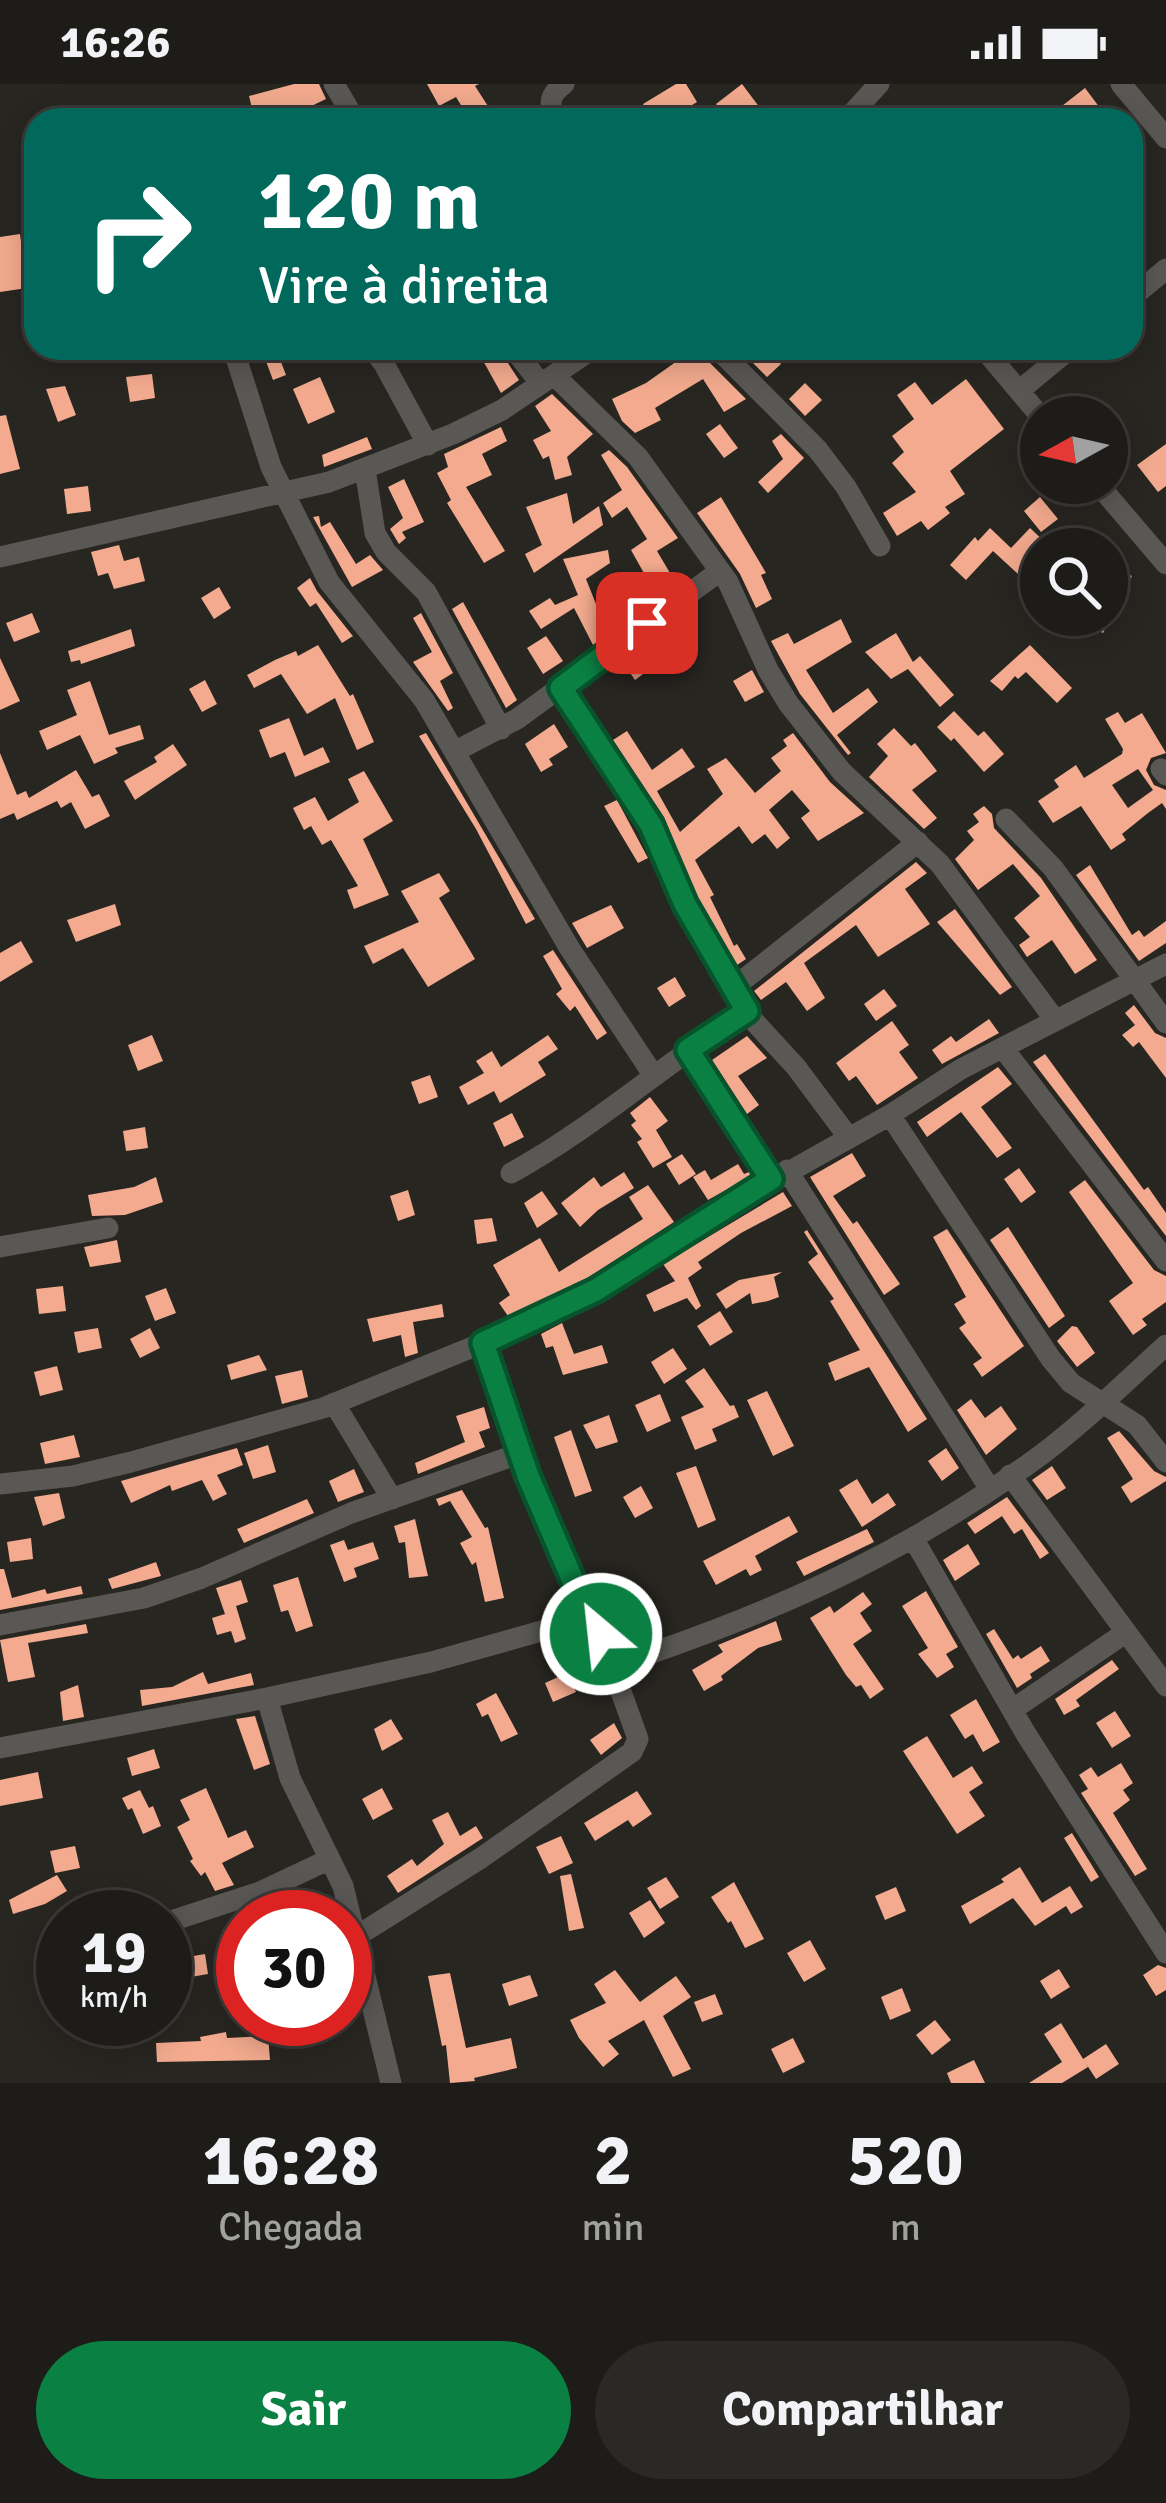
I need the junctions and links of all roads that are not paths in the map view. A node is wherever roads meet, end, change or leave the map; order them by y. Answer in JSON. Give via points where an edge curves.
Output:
{"nodes":[{"id":1,"x":564,"y":84,"type":"edge"},
{"id":2,"x":879,"y":84,"type":"edge"},
{"id":3,"x":1120,"y":84,"type":"edge"},
{"id":4,"x":551,"y":108,"type":"edge"},
{"id":5,"x":857,"y":108,"type":"edge"},
{"id":6,"x":1140,"y":108,"type":"edge"},
{"id":7,"x":1143,"y":111,"type":"edge"},
{"id":8,"x":1166,"y":138,"type":"edge"},
{"id":9,"x":237,"y":360,"type":"edge"},
{"id":10,"x":379,"y":360,"type":"edge"},
{"id":11,"x":526,"y":360,"type":"edge"},
{"id":12,"x":577,"y":360,"type":"edge"},
{"id":13,"x":729,"y":360,"type":"edge"},
{"id":14,"x":993,"y":360,"type":"edge"},
{"id":15,"x":1056,"y":360,"type":"edge"},
{"id":16,"x":548,"y":380,"type":"junction"},
{"id":17,"x":1019,"y":391,"type":"junction"},
{"id":18,"x":1023,"y":396,"type":"edge"},
{"id":19,"x":428,"y":445,"type":"junction"},
{"id":20,"x":365,"y":469,"type":"junction"},
{"id":21,"x":283,"y":494,"type":"junction"},
{"id":22,"x":1115,"y":504,"type":"edge"},
{"id":23,"x":880,"y":546,"type":"dead end"},
{"id":24,"x":0,"y":557,"type":"edge"},
{"id":25,"x":1166,"y":564,"type":"edge"},
{"id":26,"x":721,"y":571,"type":"junction"},
{"id":27,"x":561,"y":688,"type":"junction"},
{"id":28,"x":501,"y":729,"type":"junction"},
{"id":29,"x":456,"y":751,"type":"junction"},
{"id":30,"x":1006,"y":819,"type":"dead end"},
{"id":31,"x":918,"y":842,"type":"junction"},
{"id":32,"x":1166,"y":964,"type":"edge"},
{"id":33,"x":1132,"y":981,"type":"junction"},
{"id":34,"x":733,"y":988,"type":"junction"},
{"id":35,"x":747,"y":1011,"type":"junction"},
{"id":36,"x":1055,"y":1020,"type":"junction"},
{"id":37,"x":1166,"y":1023,"type":"edge"},
{"id":38,"x":1003,"y":1048,"type":"junction"},
{"id":39,"x":688,"y":1050,"type":"junction"},
{"id":40,"x":654,"y":1076,"type":"junction"},
{"id":41,"x":890,"y":1115,"type":"junction"},
{"id":42,"x":849,"y":1138,"type":"junction"},
{"id":43,"x":511,"y":1173,"type":"dead end"},
{"id":44,"x":779,"y":1175,"type":"junction"},
{"id":45,"x":108,"y":1228,"type":"dead end"},
{"id":46,"x":0,"y":1247,"type":"edge"},
{"id":47,"x":1166,"y":1261,"type":"edge"},
{"id":48,"x":483,"y":1343,"type":"junction"},
{"id":49,"x":1166,"y":1345,"type":"edge"},
{"id":50,"x":1102,"y":1402,"type":"junction"},
{"id":51,"x":334,"y":1403,"type":"junction"},
{"id":52,"x":520,"y":1453,"type":"junction"},
{"id":53,"x":1166,"y":1462,"type":"edge"},
{"id":54,"x":1010,"y":1475,"type":"junction"},
{"id":55,"x":0,"y":1484,"type":"edge"},
{"id":56,"x":990,"y":1489,"type":"junction"},
{"id":57,"x":392,"y":1498,"type":"junction"},
{"id":58,"x":913,"y":1538,"type":"junction"},
{"id":59,"x":589,"y":1618,"type":"junction"},
{"id":60,"x":0,"y":1625,"type":"edge"},
{"id":61,"x":1125,"y":1633,"type":"junction"},
{"id":62,"x":632,"y":1654,"type":"junction"},
{"id":63,"x":1166,"y":1686,"type":"edge"},
{"id":64,"x":266,"y":1698,"type":"junction"},
{"id":65,"x":1012,"y":1710,"type":"junction"},
{"id":66,"x":0,"y":1748,"type":"edge"},
{"id":67,"x":330,"y":1859,"type":"junction"},
{"id":68,"x":344,"y":1890,"type":"edge"},
{"id":69,"x":192,"y":1915,"type":"edge"},
{"id":70,"x":372,"y":1927,"type":"edge"},
{"id":71,"x":1166,"y":1953,"type":"edge"},
{"id":72,"x":372,"y":2001,"type":"edge"},
{"id":73,"x":391,"y":2083,"type":"edge"}],
"edges":[{"from":1,"to":4,"type":"street"},
{"from":2,"to":5,"type":"street"},
{"from":3,"to":6,"type":"street"},
{"from":7,"to":8,"type":"street"},
{"from":9,"to":21,"type":"street"},
{"from":10,"to":19,"type":"street"},
{"from":11,"to":16,"type":"street"},
{"from":12,"to":16,"type":"street"},
{"from":13,"to":23,"type":"street","via":[[818,450]]},
{"from":14,"to":17,"type":"street"},
{"from":15,"to":17,"type":"street"},
{"from":16,"to":19,"type":"street"},
{"from":16,"to":26,"type":"street","via":[[638,458]]},
{"from":17,"to":18,"type":"street"},
{"from":19,"to":20,"type":"street"},
{"from":20,"to":21,"type":"street"},
{"from":20,"to":28,"type":"street","via":[[374,533],[426,592]]},
{"from":21,"to":24,"type":"street"},
{"from":21,"to":29,"type":"street","via":[[329,582]]},
{"from":22,"to":25,"type":"street"},
{"from":26,"to":27,"type":"street"},
{"from":26,"to":31,"type":"street","via":[[788,703],[842,772]]},
{"from":27,"to":28,"type":"street"},
{"from":27,"to":34,"type":"street","via":[[651,825]]},
{"from":28,"to":29,"type":"street"},
{"from":29,"to":40,"type":"street"},
{"from":30,"to":33,"type":"street","via":[[1052,868]]},
{"from":31,"to":34,"type":"street"},
{"from":31,"to":36,"type":"street"},
{"from":32,"to":33,"type":"street"},
{"from":33,"to":36,"type":"street"},
{"from":33,"to":37,"type":"street"},
{"from":34,"to":35,"type":"street"},
{"from":35,"to":39,"type":"street"},
{"from":35,"to":42,"type":"street"},
{"from":36,"to":38,"type":"street"},
{"from":38,"to":41,"type":"street"},
{"from":38,"to":47,"type":"street"},
{"from":39,"to":40,"type":"street"},
{"from":39,"to":44,"type":"street"},
{"from":40,"to":43,"type":"street"},
{"from":41,"to":42,"type":"street"},
{"from":41,"to":50,"type":"street","via":[[1052,1359]]},
{"from":42,"to":44,"type":"street"},
{"from":44,"to":48,"type":"street","via":[[596,1290]]},
{"from":44,"to":56,"type":"street"},
{"from":45,"to":46,"type":"street"},
{"from":48,"to":51,"type":"street"},
{"from":48,"to":52,"type":"street"},
{"from":49,"to":50,"type":"street"},
{"from":50,"to":53,"type":"street","via":[[1137,1426]]},
{"from":50,"to":54,"type":"street"},
{"from":51,"to":55,"type":"street","via":[[131,1462]]},
{"from":51,"to":57,"type":"street"},
{"from":52,"to":57,"type":"street"},
{"from":52,"to":59,"type":"street"},
{"from":54,"to":56,"type":"street"},
{"from":54,"to":61,"type":"street"},
{"from":56,"to":58,"type":"street"},
{"from":57,"to":60,"type":"street","via":[[144,1598]]},
{"from":58,"to":62,"type":"street","via":[[805,1596]]},
{"from":58,"to":65,"type":"street"},
{"from":59,"to":62,"type":"street"},
{"from":59,"to":64,"type":"street"},
{"from":61,"to":63,"type":"street"},
{"from":61,"to":65,"type":"street"},
{"from":62,"to":70,"type":"street","via":[[619,1686],[638,1739],[632,1752]]},
{"from":64,"to":66,"type":"street"},
{"from":64,"to":67,"type":"street","via":[[290,1778]]},
{"from":65,"to":71,"type":"street"},
{"from":67,"to":68,"type":"street"},
{"from":67,"to":69,"type":"street"},
{"from":72,"to":73,"type":"street"}]}
